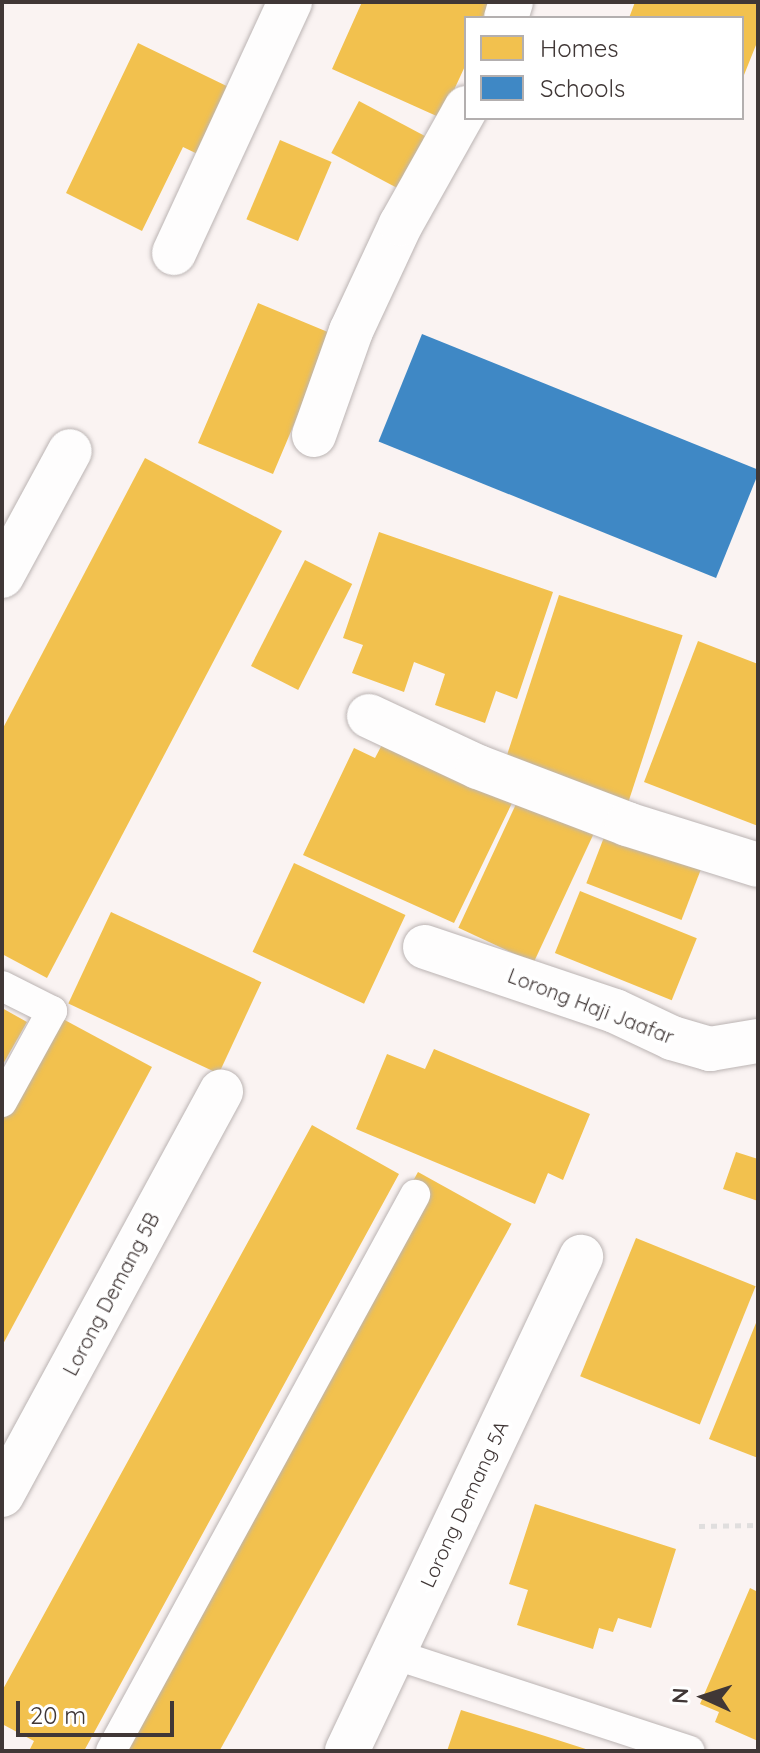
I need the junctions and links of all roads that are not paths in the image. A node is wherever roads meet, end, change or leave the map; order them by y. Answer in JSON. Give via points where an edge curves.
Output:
{"nodes":[{"id":1,"x":290,"y":2,"type":"edge"},
{"id":2,"x":464,"y":112,"type":"edge"},
{"id":3,"x":174,"y":253,"type":"dead end"},
{"id":4,"x":314,"y":435,"type":"dead end"},
{"id":5,"x":70,"y":451,"type":"dead end"},
{"id":6,"x":2,"y":576,"type":"edge"},
{"id":7,"x":369,"y":716,"type":"dead end"},
{"id":8,"x":758,"y":865,"type":"edge"},
{"id":9,"x":425,"y":947,"type":"dead end"},
{"id":10,"x":2,"y":986,"type":"edge"},
{"id":11,"x":758,"y":1041,"type":"edge"},
{"id":12,"x":221,"y":1092,"type":"dead end"},
{"id":13,"x":2,"y":1102,"type":"edge"},
{"id":14,"x":415,"y":1195,"type":"dead end"},
{"id":15,"x":581,"y":1257,"type":"dead end"},
{"id":16,"x":2,"y":1495,"type":"edge"},
{"id":17,"x":393,"y":1654,"type":"junction"},
{"id":18,"x":111,"y":1751,"type":"edge"},
{"id":19,"x":347,"y":1751,"type":"edge"},
{"id":20,"x":690,"y":1751,"type":"edge"}],
"edges":[{"from":1,"to":3,"type":"street"},
{"from":2,"to":4,"type":"street","via":[[401,224],[351,331]]},
{"from":5,"to":6,"type":"street"},
{"from":7,"to":8,"type":"street","via":[[478,767],[627,824]]},
{"from":9,"to":11,"type":"street","name":"Lorong Haji Jaafar","via":[[710,1049]]},
{"from":10,"to":13,"type":"lane","via":[[52,1011]]},
{"from":12,"to":16,"type":"street","name":"Lorong Demang 5B"},
{"from":14,"to":18,"type":"lane"},
{"from":15,"to":17,"type":"street","name":"Lorong Demang 5A"},
{"from":17,"to":19,"type":"street","name":"Lorong Demang 5A"},
{"from":17,"to":20,"type":"lane"}]}
